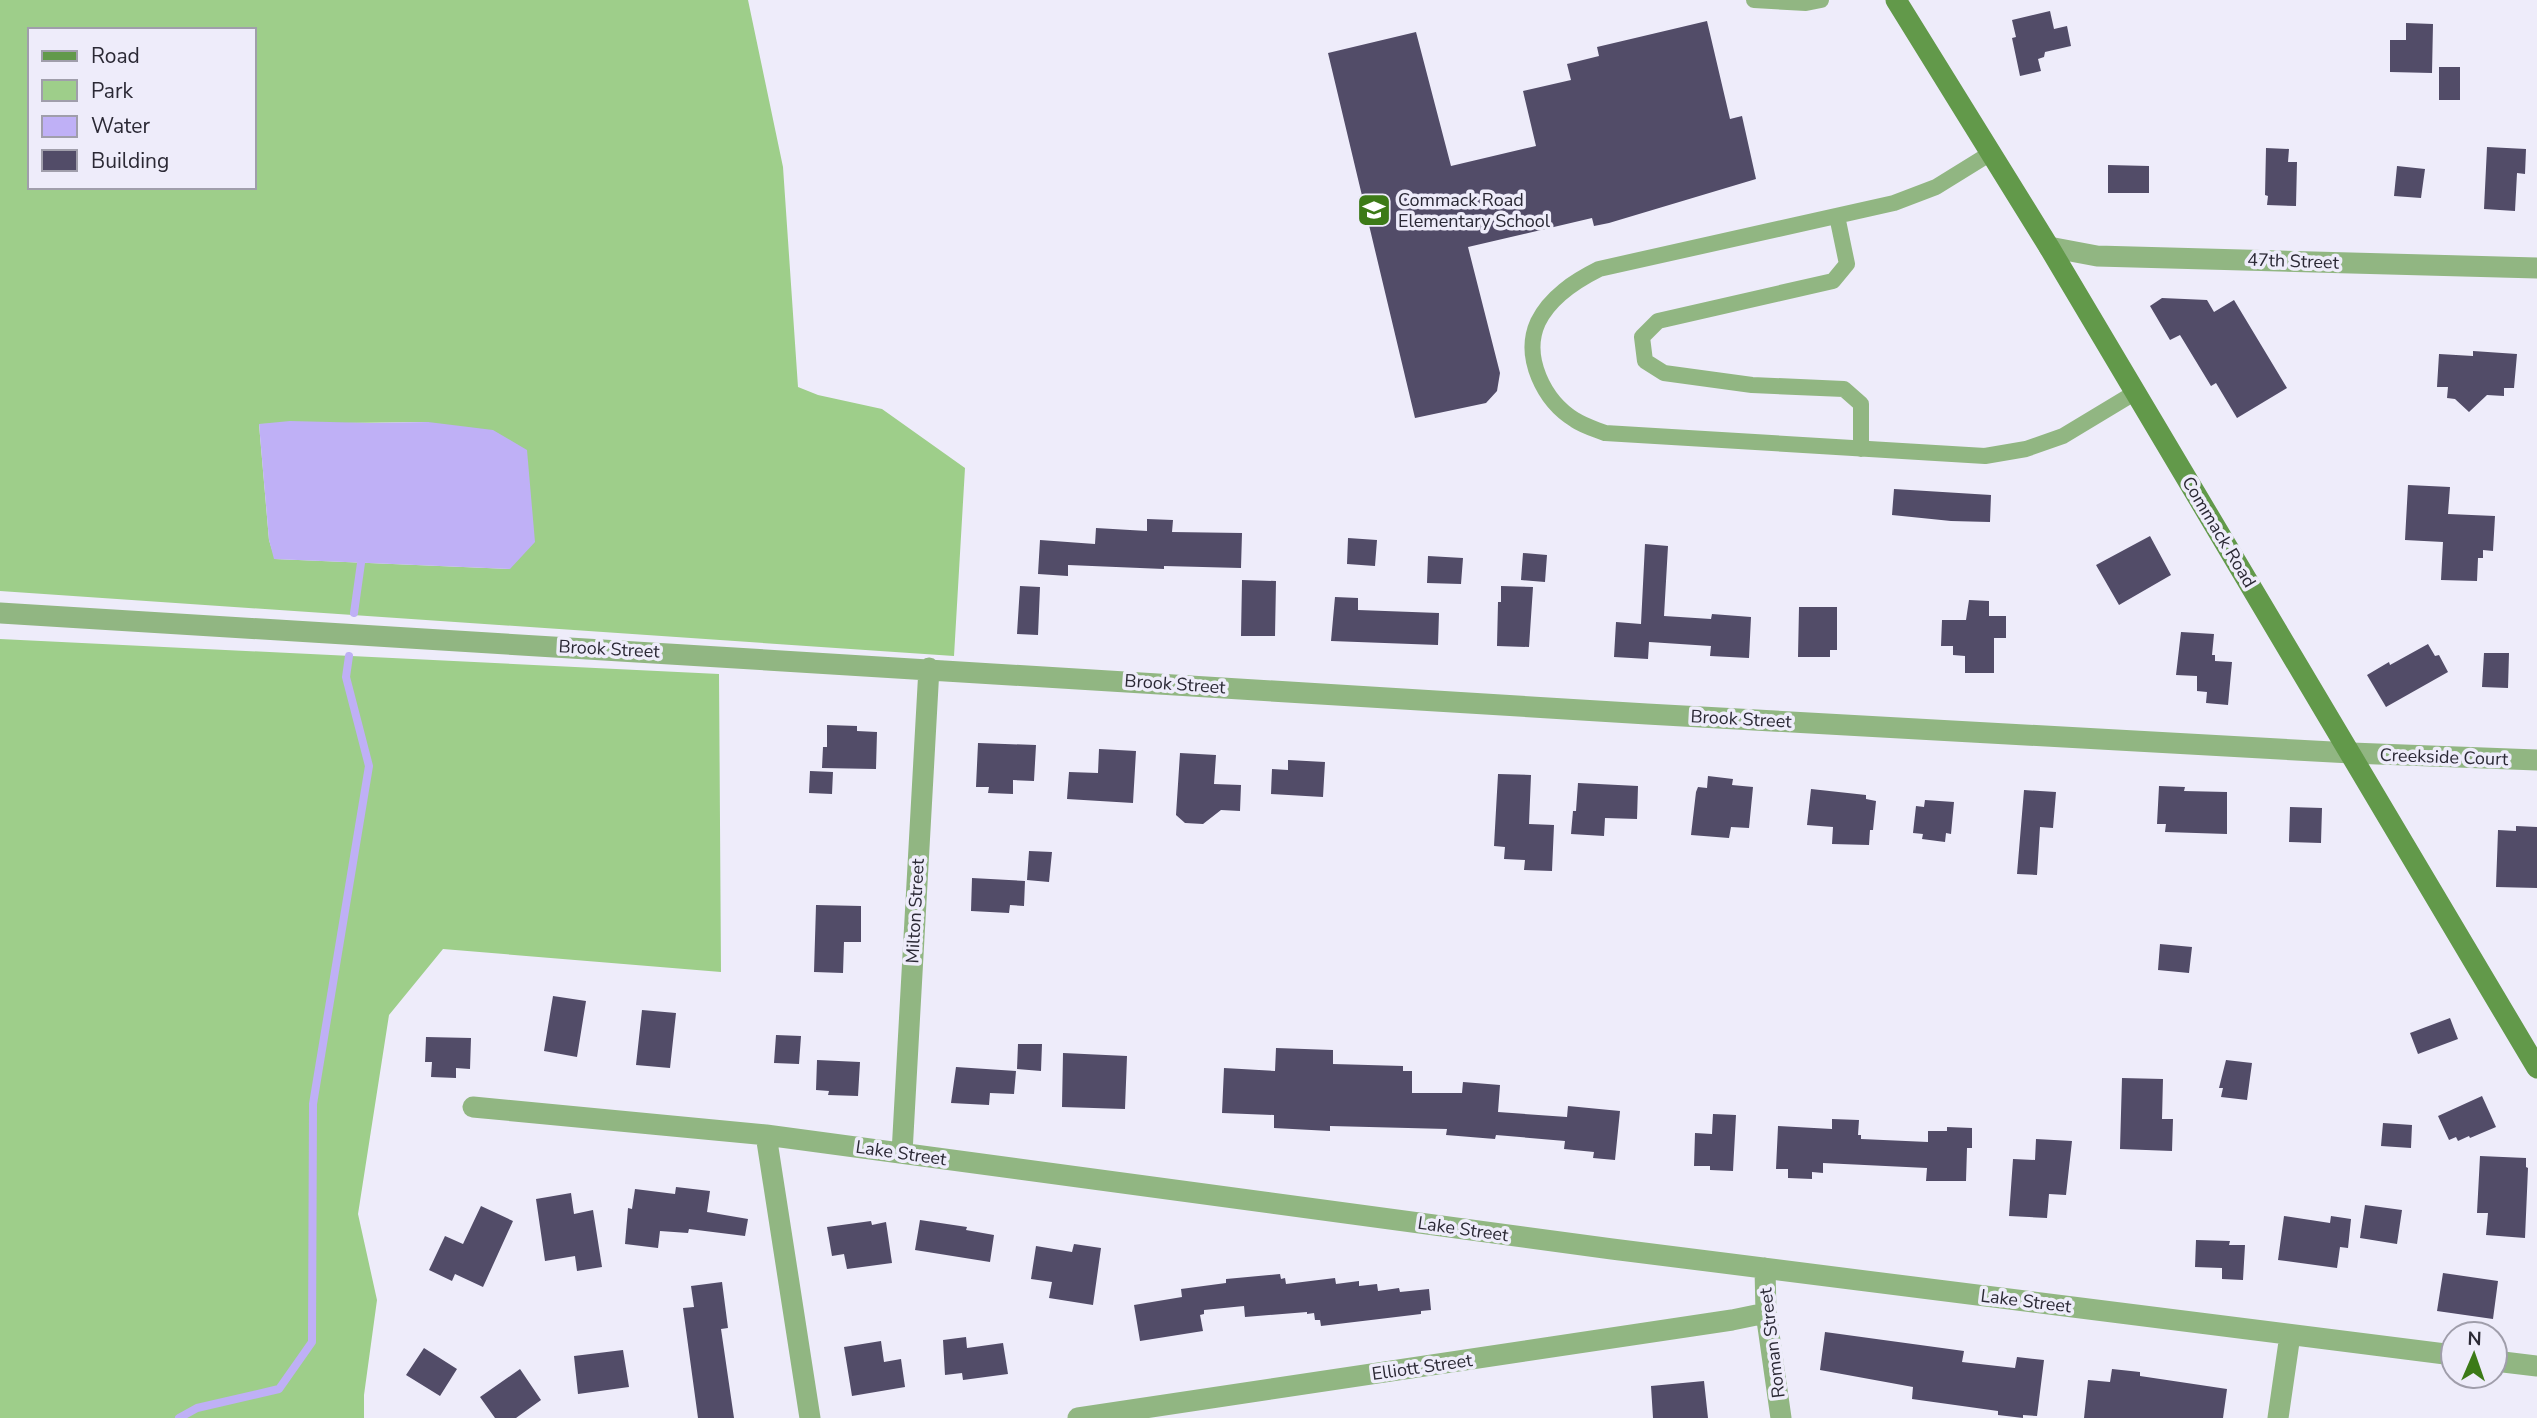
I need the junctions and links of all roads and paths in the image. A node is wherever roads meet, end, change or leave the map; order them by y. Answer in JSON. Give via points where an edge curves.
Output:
{"nodes":[{"id":1,"x":1754,"y":0,"type":"edge"},
{"id":2,"x":1821,"y":0,"type":"edge"},
{"id":3,"x":1896,"y":0,"type":"edge"},
{"id":4,"x":1991,"y":153,"type":"junction"},
{"id":5,"x":1836,"y":216,"type":"junction"},
{"id":6,"x":2049,"y":247,"type":"junction"},
{"id":7,"x":2537,"y":268,"type":"edge"},
{"id":8,"x":2136,"y":392,"type":"junction"},
{"id":9,"x":1861,"y":449,"type":"junction"},
{"id":10,"x":0,"y":613,"type":"edge"},
{"id":11,"x":929,"y":668,"type":"junction"},
{"id":12,"x":2351,"y":753,"type":"junction"},
{"id":13,"x":2537,"y":760,"type":"edge"},
{"id":14,"x":2537,"y":1068,"type":"edge"},
{"id":15,"x":473,"y":1107,"type":"dead end"},
{"id":16,"x":766,"y":1135,"type":"junction"},
{"id":17,"x":902,"y":1153,"type":"junction"},
{"id":18,"x":1765,"y":1268,"type":"junction"},
{"id":19,"x":1766,"y":1313,"type":"junction"},
{"id":20,"x":2290,"y":1335,"type":"junction"},
{"id":21,"x":2439,"y":1353,"type":"edge"},
{"id":22,"x":2509,"y":1363,"type":"edge"},
{"id":23,"x":2537,"y":1366,"type":"edge"},
{"id":24,"x":810,"y":1418,"type":"edge"},
{"id":25,"x":1078,"y":1418,"type":"edge"},
{"id":26,"x":1781,"y":1418,"type":"edge"},
{"id":27,"x":2278,"y":1418,"type":"edge"}],
"edges":[{"from":1,"to":2,"type":"lane"},
{"from":3,"to":4,"type":"street","name":"Commack Road"},
{"from":4,"to":5,"type":"lane","via":[[1936,187],[1894,203]]},
{"from":4,"to":6,"type":"street","name":"Commack Road"},
{"from":5,"to":9,"type":"lane","via":[[1847,264],[1833,281],[1658,321],[1642,337],[1645,361],[1664,373],[1752,384],[1844,388],[1860,404]]},
{"from":5,"to":9,"type":"lane","via":[[1599,269],[1554,299],[1538,322],[1533,349],[1537,376],[1550,399],[1574,420],[1605,433]]},
{"from":6,"to":7,"type":"street","name":"47th Street","via":[[2097,256]]},
{"from":6,"to":8,"type":"street","name":"Commack Road"},
{"from":8,"to":9,"type":"lane","via":[[2063,436],[2026,449],[1985,456]]},
{"from":8,"to":12,"type":"street","name":"Commack Road"},
{"from":10,"to":11,"type":"street","name":"Brook Street"},
{"from":11,"to":12,"type":"street","name":"Brook Street"},
{"from":11,"to":17,"type":"street","name":"Milton Street"},
{"from":12,"to":13,"type":"street","name":"Creekside Court"},
{"from":12,"to":14,"type":"street","name":"Commack Road"},
{"from":15,"to":16,"type":"street","name":"Lake Street"},
{"from":16,"to":17,"type":"street","name":"Lake Street"},
{"from":16,"to":24,"type":"street"},
{"from":17,"to":18,"type":"street","name":"Lake Street"},
{"from":18,"to":19,"type":"street","name":"Roman Street"},
{"from":18,"to":20,"type":"street","name":"Lake Street"},
{"from":19,"to":25,"type":"street","name":"Elliott Street"},
{"from":19,"to":26,"type":"street","name":"Roman Street"},
{"from":20,"to":21,"type":"street","name":"Lake Street"},
{"from":20,"to":27,"type":"street"},
{"from":22,"to":23,"type":"street"}]}
